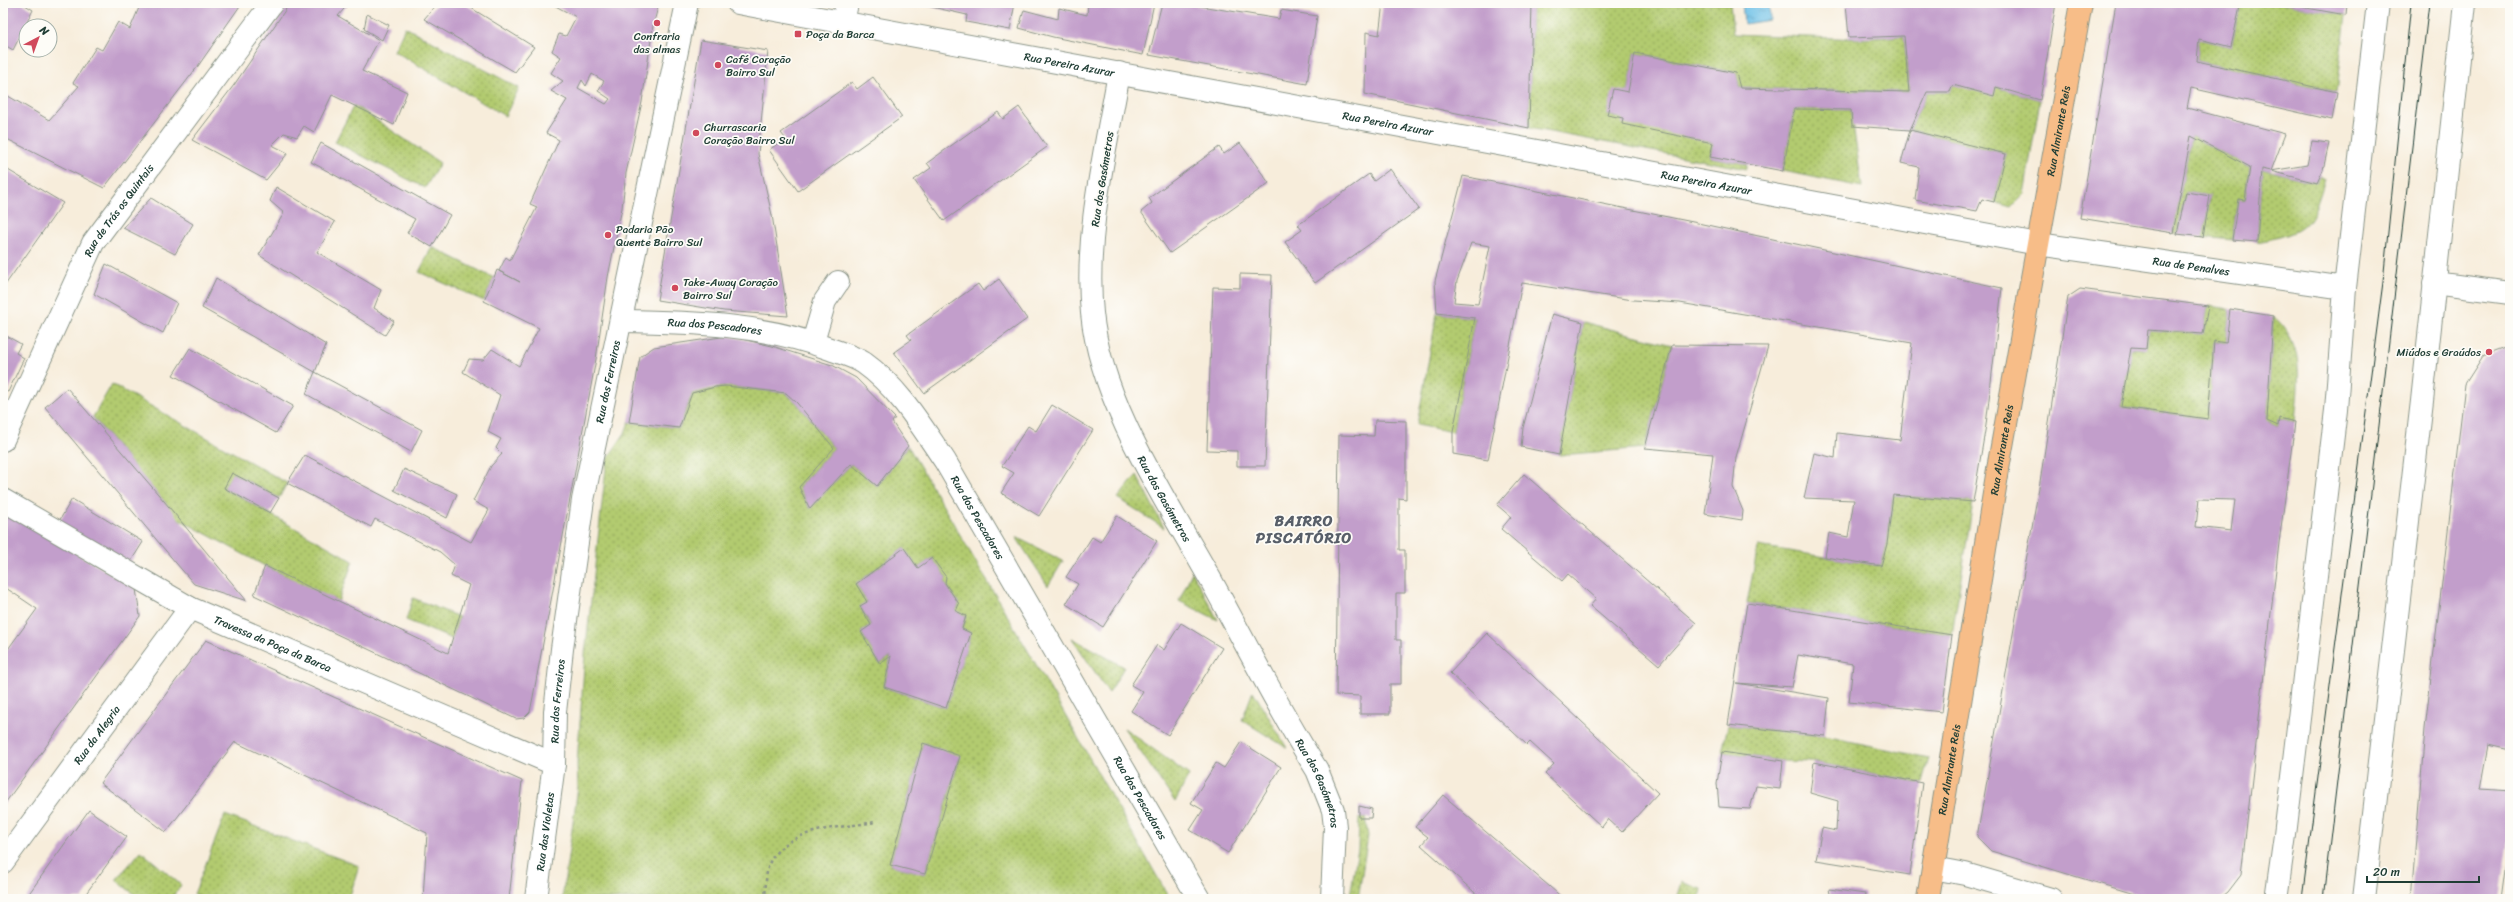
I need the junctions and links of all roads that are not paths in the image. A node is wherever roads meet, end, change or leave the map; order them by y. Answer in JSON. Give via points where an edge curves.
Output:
{"nodes":[{"id":1,"x":272,"y":3,"type":"edge"},
{"id":2,"x":687,"y":3,"type":"edge"},
{"id":3,"x":738,"y":3,"type":"edge"},
{"id":4,"x":2081,"y":3,"type":"edge"},
{"id":5,"x":2378,"y":3,"type":"edge"},
{"id":6,"x":2465,"y":3,"type":"edge"},
{"id":7,"x":845,"y":13,"type":"edge"},
{"id":8,"x":1119,"y":73,"type":"junction"},
{"id":9,"x":2038,"y":244,"type":"junction"},
{"id":10,"x":838,"y":282,"type":"dead end"},
{"id":11,"x":2434,"y":283,"type":"junction"},
{"id":12,"x":2345,"y":288,"type":"junction"},
{"id":13,"x":2510,"y":293,"type":"edge"},
{"id":14,"x":622,"y":321,"type":"junction"},
{"id":15,"x":813,"y":342,"type":"junction"},
{"id":16,"x":3,"y":440,"type":"edge"},
{"id":17,"x":3,"y":500,"type":"edge"},
{"id":18,"x":190,"y":608,"type":"junction"},
{"id":19,"x":554,"y":764,"type":"junction"},
{"id":20,"x":3,"y":862,"type":"edge"},
{"id":21,"x":1934,"y":868,"type":"junction"},
{"id":22,"x":536,"y":899,"type":"edge"},
{"id":23,"x":1199,"y":899,"type":"edge"},
{"id":24,"x":1332,"y":899,"type":"edge"},
{"id":25,"x":1928,"y":899,"type":"edge"},
{"id":26,"x":2051,"y":899,"type":"edge"},
{"id":27,"x":2276,"y":899,"type":"edge"},
{"id":28,"x":2364,"y":899,"type":"edge"}],
"edges":[{"from":1,"to":16,"type":"street","name":"Rua de Trás os Quintais","via":[[93,243]]},
{"from":2,"to":14,"type":"street","name":"Rua dos Ferreiros"},
{"from":3,"to":7,"type":"street","name":"Rua Pereira Azurar"},
{"from":4,"to":9,"type":"main road","name":"Rua Almirante Reis"},
{"from":5,"to":12,"type":"street"},
{"from":6,"to":11,"type":"street"},
{"from":7,"to":8,"type":"street","name":"Rua Pereira Azurar"},
{"from":8,"to":9,"type":"street","name":"Rua Pereira Azurar"},
{"from":8,"to":24,"type":"street","name":"Rua dos Gasómetros","via":[[1093,231],[1090,286],[1098,347],[1128,430],[1326,792],[1336,827]]},
{"from":9,"to":12,"type":"street","name":"Rua de Penalves"},
{"from":9,"to":21,"type":"main road","name":"Rua Almirante Reis"},
{"from":10,"to":15,"type":"street","via":[[825,301]]},
{"from":11,"to":13,"type":"street"},
{"from":11,"to":28,"type":"street"},
{"from":12,"to":27,"type":"street","via":[[2336,410]]},
{"from":14,"to":15,"type":"street","name":"Rua dos Pescadores","via":[[706,322]]},
{"from":14,"to":19,"type":"street","name":"Rua dos Ferreiros","via":[[592,454],[576,545],[555,712]]},
{"from":15,"to":23,"type":"street","name":"Rua dos Pescadores","via":[[863,362],[883,379],[906,404],[945,460]]},
{"from":17,"to":18,"type":"street","name":"Travessa da Poça da Barca"},
{"from":18,"to":19,"type":"street","name":"Travessa da Poça da Barca"},
{"from":18,"to":20,"type":"street","name":"Rua da Alegria"},
{"from":19,"to":22,"type":"street","name":"Rua das Violetas"},
{"from":21,"to":25,"type":"main road","name":"Rua Almirante Reis"},
{"from":21,"to":26,"type":"street","via":[[1965,874]]}]}
